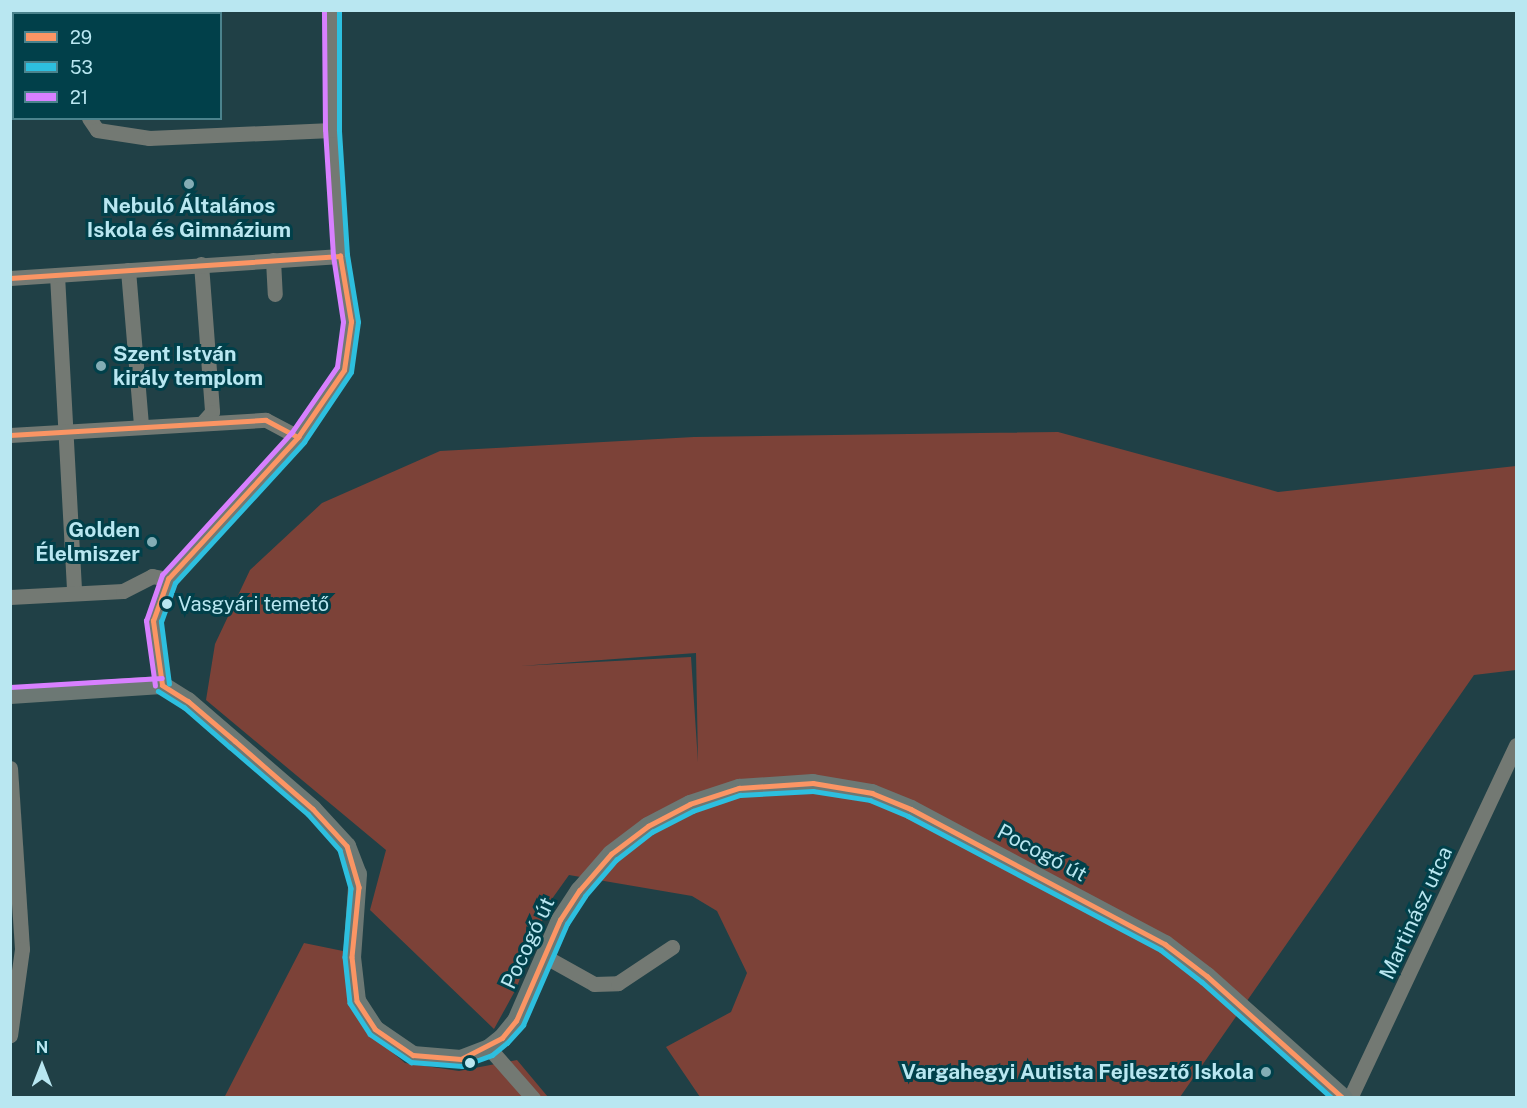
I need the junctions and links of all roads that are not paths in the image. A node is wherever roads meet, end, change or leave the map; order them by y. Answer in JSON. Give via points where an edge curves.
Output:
{"nodes":[{"id":1,"x":331,"y":15,"type":"edge"},
{"id":2,"x":90,"y":120,"type":"edge"},
{"id":3,"x":332,"y":130,"type":"junction"},
{"id":4,"x":340,"y":256,"type":"junction"},
{"id":5,"x":273,"y":260,"type":"junction"},
{"id":6,"x":201,"y":264,"type":"junction"},
{"id":7,"x":128,"y":270,"type":"junction"},
{"id":8,"x":57,"y":275,"type":"junction"},
{"id":9,"x":10,"y":278,"type":"edge"},
{"id":10,"x":275,"y":294,"type":"dead end"},
{"id":11,"x":203,"y":422,"type":"junction"},
{"id":12,"x":141,"y":426,"type":"junction"},
{"id":13,"x":67,"y":431,"type":"junction"},
{"id":14,"x":10,"y":435,"type":"edge"},
{"id":15,"x":298,"y":437,"type":"junction"},
{"id":16,"x":168,"y":579,"type":"junction"},
{"id":17,"x":74,"y":593,"type":"junction"},
{"id":18,"x":10,"y":597,"type":"edge"},
{"id":19,"x":162,"y":685,"type":"junction"},
{"id":20,"x":10,"y":695,"type":"edge"},
{"id":21,"x":1516,"y":745,"type":"edge"},
{"id":22,"x":10,"y":768,"type":"edge"},
{"id":23,"x":672,"y":947,"type":"dead end"},
{"id":24,"x":544,"y":956,"type":"junction"},
{"id":25,"x":10,"y":1035,"type":"edge"},
{"id":26,"x":489,"y":1048,"type":"junction"},
{"id":27,"x":532,"y":1098,"type":"edge"},
{"id":28,"x":1344,"y":1098,"type":"edge"},
{"id":29,"x":1350,"y":1098,"type":"edge"}],
"edges":[{"from":1,"to":3,"type":"street"},
{"from":2,"to":3,"type":"street","via":[[97,130],[149,138]]},
{"from":3,"to":4,"type":"street"},
{"from":4,"to":5,"type":"street"},
{"from":4,"to":15,"type":"street","via":[[351,322],[344,370]]},
{"from":5,"to":6,"type":"street"},
{"from":5,"to":10,"type":"street"},
{"from":6,"to":7,"type":"street"},
{"from":6,"to":11,"type":"street","via":[[212,412]]},
{"from":7,"to":8,"type":"street"},
{"from":7,"to":12,"type":"street"},
{"from":8,"to":9,"type":"street"},
{"from":8,"to":13,"type":"street"},
{"from":11,"to":12,"type":"street"},
{"from":11,"to":15,"type":"street","via":[[266,420]]},
{"from":12,"to":13,"type":"street"},
{"from":13,"to":14,"type":"street"},
{"from":13,"to":17,"type":"street"},
{"from":15,"to":16,"type":"street"},
{"from":16,"to":17,"type":"street","via":[[152,576],[123,591]]},
{"from":16,"to":19,"type":"street","via":[[153,621]]},
{"from":17,"to":18,"type":"street"},
{"from":19,"to":20,"type":"main road"},
{"from":19,"to":26,"type":"main road","name":"Pocogó út","via":[[188,700],[313,809],[347,846],[359,887],[353,986],[369,1023],[402,1049],[425,1058],[461,1059]]},
{"from":21,"to":29,"type":"street","name":"Martinász utca"},
{"from":22,"to":25,"type":"street","via":[[22,949]]},
{"from":23,"to":24,"type":"street","via":[[618,983],[594,984]]},
{"from":24,"to":26,"type":"main road","name":"Pocogó út","via":[[516,1021]]},
{"from":24,"to":28,"type":"main road","name":"Pocogó út","via":[[560,920],[590,876],[611,854],[658,820],[690,804],[739,788],[781,783],[831,784],[872,793],[911,809],[1132,925],[1207,976]]},
{"from":26,"to":27,"type":"street"}]}
